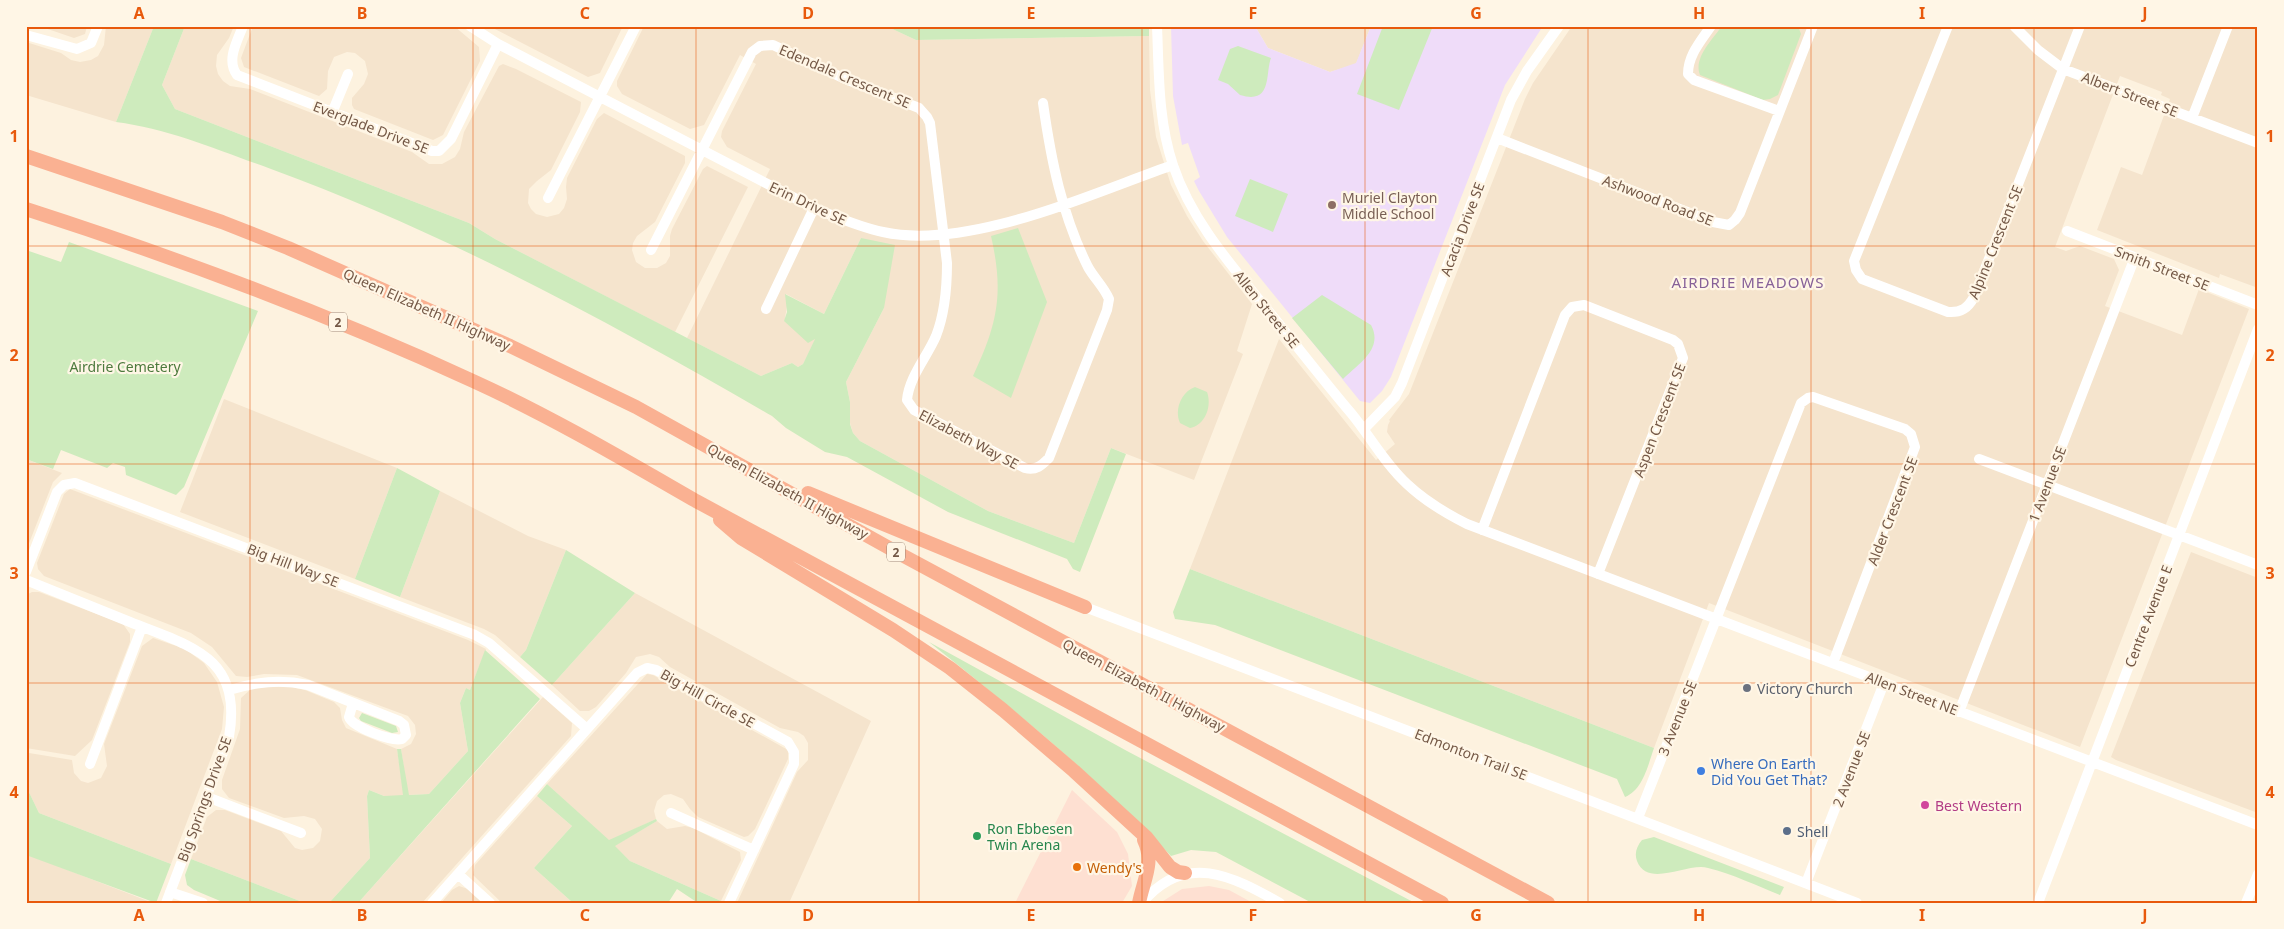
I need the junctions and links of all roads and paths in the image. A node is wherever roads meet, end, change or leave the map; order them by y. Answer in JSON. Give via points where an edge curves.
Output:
{"nodes":[{"id":1,"x":98,"y":26,"type":"edge"},
{"id":2,"x":243,"y":26,"type":"edge"},
{"id":3,"x":470,"y":26,"type":"edge"},
{"id":4,"x":636,"y":26,"type":"edge"},
{"id":5,"x":1158,"y":26,"type":"edge"},
{"id":6,"x":1559,"y":26,"type":"edge"},
{"id":7,"x":1711,"y":26,"type":"edge"},
{"id":8,"x":1813,"y":26,"type":"edge"},
{"id":9,"x":1948,"y":26,"type":"edge"},
{"id":10,"x":2014,"y":26,"type":"edge"},
{"id":11,"x":2080,"y":26,"type":"edge"},
{"id":12,"x":2228,"y":26,"type":"edge"},
{"id":13,"x":26,"y":35,"type":"edge"},
{"id":14,"x":498,"y":44,"type":"junction"},
{"id":15,"x":2063,"y":69,"type":"junction"},
{"id":16,"x":348,"y":74,"type":"dead end"},
{"id":17,"x":599,"y":96,"type":"junction"},
{"id":18,"x":1043,"y":104,"type":"dead end"},
{"id":19,"x":1779,"y":111,"type":"junction"},
{"id":20,"x":332,"y":113,"type":"junction"},
{"id":21,"x":2192,"y":118,"type":"junction"},
{"id":22,"x":1497,"y":138,"type":"junction"},
{"id":23,"x":2258,"y":143,"type":"edge"},
{"id":24,"x":702,"y":150,"type":"junction"},
{"id":25,"x":26,"y":155,"type":"edge"},
{"id":26,"x":1173,"y":165,"type":"junction"},
{"id":27,"x":548,"y":198,"type":"dead end"},
{"id":28,"x":1062,"y":204,"type":"junction"},
{"id":29,"x":814,"y":208,"type":"junction"},
{"id":30,"x":26,"y":209,"type":"edge"},
{"id":31,"x":2067,"y":231,"type":"dead end"},
{"id":32,"x":943,"y":235,"type":"junction"},
{"id":33,"x":651,"y":250,"type":"dead end"},
{"id":34,"x":2135,"y":257,"type":"junction"},
{"id":35,"x":2258,"y":305,"type":"edge"},
{"id":36,"x":766,"y":309,"type":"dead end"},
{"id":37,"x":2258,"y":329,"type":"edge"},
{"id":38,"x":1364,"y":429,"type":"junction"},
{"id":39,"x":1979,"y":459,"type":"dead end"},
{"id":40,"x":754,"y":471,"type":"junction"},
{"id":41,"x":2047,"y":485,"type":"junction"},
{"id":42,"x":696,"y":501,"type":"junction"},
{"id":43,"x":1482,"y":530,"type":"junction"},
{"id":44,"x":2179,"y":535,"type":"junction"},
{"id":45,"x":2258,"y":564,"type":"edge"},
{"id":46,"x":26,"y":572,"type":"edge"},
{"id":47,"x":1598,"y":574,"type":"junction"},
{"id":48,"x":26,"y":580,"type":"edge"},
{"id":49,"x":1085,"y":607,"type":"joint"},
{"id":50,"x":1716,"y":619,"type":"junction"},
{"id":51,"x":142,"y":627,"type":"junction"},
{"id":52,"x":1833,"y":663,"type":"junction"},
{"id":53,"x":1884,"y":683,"type":"junction"},
{"id":54,"x":229,"y":690,"type":"junction"},
{"id":55,"x":353,"y":703,"type":"junction"},
{"id":56,"x":1959,"y":712,"type":"junction"},
{"id":57,"x":586,"y":728,"type":"junction"},
{"id":58,"x":2092,"y":762,"type":"junction"},
{"id":59,"x":90,"y":764,"type":"dead end"},
{"id":60,"x":207,"y":797,"type":"junction"},
{"id":61,"x":671,"y":813,"type":"dead end"},
{"id":62,"x":1638,"y":818,"type":"junction"},
{"id":63,"x":1128,"y":820,"type":"junction"},
{"id":64,"x":2258,"y":825,"type":"edge"},
{"id":65,"x":301,"y":833,"type":"dead end"},
{"id":66,"x":754,"y":850,"type":"junction"},
{"id":67,"x":1185,"y":873,"type":"junction"},
{"id":68,"x":458,"y":874,"type":"junction"},
{"id":69,"x":2258,"y":874,"type":"edge"},
{"id":70,"x":1806,"y":883,"type":"junction"},
{"id":71,"x":170,"y":892,"type":"junction"},
{"id":72,"x":166,"y":903,"type":"edge"},
{"id":73,"x":202,"y":903,"type":"edge"},
{"id":74,"x":432,"y":903,"type":"edge"},
{"id":75,"x":490,"y":903,"type":"edge"},
{"id":76,"x":729,"y":903,"type":"edge"},
{"id":77,"x":1140,"y":903,"type":"edge"},
{"id":78,"x":1280,"y":903,"type":"edge"},
{"id":79,"x":1442,"y":903,"type":"edge"},
{"id":80,"x":1548,"y":903,"type":"edge"},
{"id":81,"x":1857,"y":903,"type":"edge"},
{"id":82,"x":2038,"y":903,"type":"edge"},
{"id":83,"x":2246,"y":903,"type":"edge"}],
"edges":[{"from":1,"to":13,"type":"street","via":[[91,43],[77,50]]},
{"from":2,"to":20,"type":"street","name":"Everglade Drive SE","via":[[232,59],[237,75]]},
{"from":3,"to":14,"type":"street","name":"Erin Drive SE"},
{"from":4,"to":17,"type":"street"},
{"from":5,"to":26,"type":"street","name":"Allen Street SE","via":[[1165,134]]},
{"from":6,"to":22,"type":"street","name":"Acacia Drive SE","via":[[1519,84]]},
{"from":7,"to":19,"type":"street","via":[[1692,55],[1688,74],[1694,80]]},
{"from":8,"to":19,"type":"street","name":"Ashwood Road SE"},
{"from":9,"to":15,"type":"street","name":"Alpine Crescent SE","via":[[1854,261],[1862,279],[1948,312],[1963,310],[1974,297]]},
{"from":10,"to":15,"type":"street","name":"Albert Street SE"},
{"from":11,"to":15,"type":"street","name":"Alpine Crescent SE"},
{"from":12,"to":21,"type":"street"},
{"from":14,"to":17,"type":"street","name":"Erin Drive SE"},
{"from":14,"to":20,"type":"street","name":"Everglade Drive SE","via":[[450,139],[439,151],[424,149]]},
{"from":15,"to":21,"type":"street","name":"Albert Street SE"},
{"from":16,"to":20,"type":"street"},
{"from":17,"to":24,"type":"street","name":"Erin Drive SE"},
{"from":17,"to":27,"type":"street"},
{"from":18,"to":28,"type":"street"},
{"from":19,"to":22,"type":"street","name":"Ashwood Road SE","via":[[1740,213],[1729,225],[1713,222]]},
{"from":21,"to":23,"type":"street","name":"Albert Street SE"},
{"from":22,"to":38,"type":"street","name":"Acacia Drive SE","via":[[1402,383],[1395,397]]},
{"from":24,"to":29,"type":"street","name":"Erin Drive SE"},
{"from":24,"to":32,"type":"street","name":"Edendale Crescent SE","via":[[752,52],[760,46],[773,45],[924,112],[930,123]]},
{"from":24,"to":33,"type":"street","name":"Edendale Crescent SE"},
{"from":25,"to":40,"type":"highway","name":"Queen Elizabeth II Highway","number":"2","via":[[222,222],[371,283],[636,407]]},
{"from":26,"to":28,"type":"street","name":"Erin Drive SE"},
{"from":26,"to":38,"type":"street","name":"Allen Street SE","via":[[1187,198],[1222,253]]},
{"from":28,"to":32,"type":"street","name":"Erin Drive SE","via":[[1002,224]]},
{"from":28,"to":32,"type":"street","name":"Elizabeth Way SE","via":[[1089,269],[1109,299],[1049,458],[1031,470],[914,410],[907,400],[942,316],[947,276]]},
{"from":29,"to":32,"type":"street","name":"Erin Drive SE","via":[[883,232]]},
{"from":29,"to":36,"type":"street"},
{"from":30,"to":42,"type":"highway","number":"2","via":[[172,258],[371,336],[475,382],[594,443]]},
{"from":31,"to":34,"type":"street","name":"Smith Street SE"},
{"from":34,"to":35,"type":"street","name":"Smith Street SE"},
{"from":34,"to":41,"type":"street","name":"1 Avenue SE"},
{"from":37,"to":44,"type":"street","name":"Centre Avenue E"},
{"from":38,"to":43,"type":"street","name":"Allen Street SE","via":[[1406,483],[1448,515]]},
{"from":39,"to":41,"type":"street"},
{"from":40,"to":49,"type":"highway"},
{"from":40,"to":80,"type":"highway","name":"Queen Elizabeth II Highway","number":"2","via":[[900,554]]},
{"from":41,"to":44,"type":"street"},
{"from":41,"to":56,"type":"street","name":"1 Avenue SE"},
{"from":42,"to":63,"type":"highway","via":[[741,538],[950,668],[1037,738]]},
{"from":42,"to":79,"type":"highway","number":"2"},
{"from":43,"to":47,"type":"street","name":"Allen Street NE"},
{"from":43,"to":47,"type":"street","name":"Aspen Crescent SE","via":[[1565,315],[1572,307],[1584,305],[1673,340],[1683,358]]},
{"from":44,"to":45,"type":"street"},
{"from":44,"to":58,"type":"street","name":"Centre Avenue E"},
{"from":46,"to":57,"type":"street","name":"Big Hill Way SE","via":[[57,492],[64,485],[75,483],[475,635],[489,643]]},
{"from":47,"to":50,"type":"street","name":"Allen Street NE"},
{"from":48,"to":51,"type":"street","name":"Big Springs Drive SE"},
{"from":49,"to":62,"type":"street","name":"Edmonton Trail SE"},
{"from":50,"to":52,"type":"street","name":"Allen Street NE"},
{"from":50,"to":52,"type":"street","name":"Alder Crescent SE","via":[[1801,403],[1818,397],[1905,429],[1914,440],[1914,454]]},
{"from":50,"to":62,"type":"street","name":"3 Avenue SE"},
{"from":51,"to":54,"type":"street","name":"Big Springs Drive SE","via":[[197,649],[220,673]]},
{"from":51,"to":59,"type":"street"},
{"from":52,"to":53,"type":"street","name":"Allen Street NE"},
{"from":53,"to":56,"type":"street","name":"Allen Street NE"},
{"from":53,"to":70,"type":"street","name":"2 Avenue SE"},
{"from":54,"to":55,"type":"street","via":[[268,681],[292,682]]},
{"from":54,"to":60,"type":"street","name":"Big Springs Drive SE","via":[[232,707],[229,737]]},
{"from":55,"to":55,"type":"street","via":[[349,717],[354,725],[392,740],[402,739],[406,734],[404,725],[399,721]]},
{"from":56,"to":58,"type":"street","name":"Allen Street NE"},
{"from":57,"to":66,"type":"street","name":"Big Hill Circle SE","via":[[641,669],[652,668],[788,742],[794,752],[794,764]]},
{"from":57,"to":68,"type":"street","name":"Big Hill Circle SE"},
{"from":58,"to":64,"type":"street","name":"Allen Street NE"},
{"from":58,"to":82,"type":"street","name":"Centre Avenue E"},
{"from":60,"to":65,"type":"street"},
{"from":60,"to":71,"type":"street","name":"Big Springs Drive SE"},
{"from":61,"to":66,"type":"street"},
{"from":62,"to":70,"type":"street","name":"Edmonton Trail SE"},
{"from":63,"to":67,"type":"highway","via":[[1170,867]]},
{"from":63,"to":77,"type":"highway","via":[[1149,854]]},
{"from":66,"to":76,"type":"street","name":"Big Hill Circle SE"},
{"from":67,"to":77,"type":"street","via":[[1158,887]]},
{"from":67,"to":78,"type":"street","via":[[1221,874]]},
{"from":68,"to":74,"type":"street","name":"Big Hill Circle SE"},
{"from":68,"to":75,"type":"street"},
{"from":69,"to":83,"type":"street"},
{"from":70,"to":81,"type":"street","name":"Edmonton Trail SE"},
{"from":71,"to":72,"type":"street","name":"Big Springs Drive SE"},
{"from":71,"to":73,"type":"street"}]}
